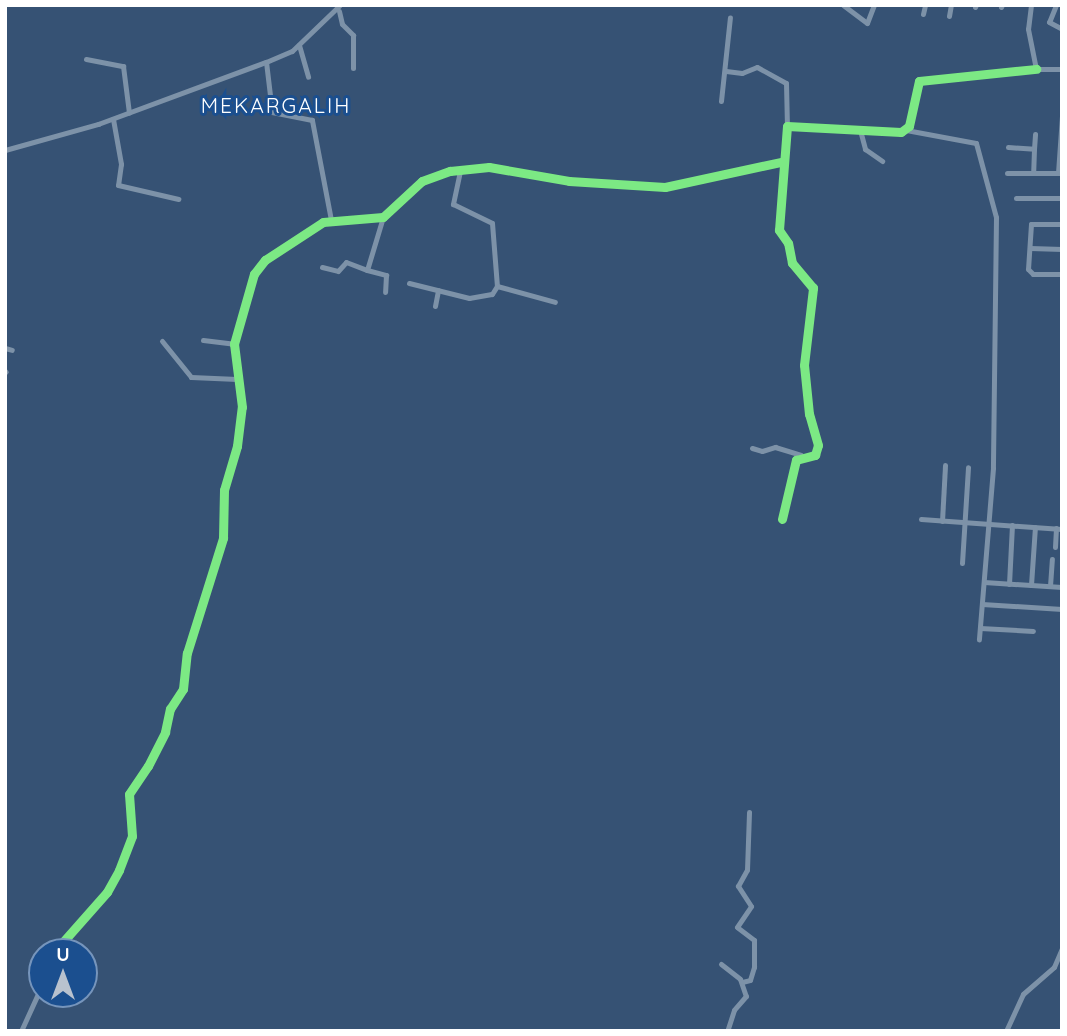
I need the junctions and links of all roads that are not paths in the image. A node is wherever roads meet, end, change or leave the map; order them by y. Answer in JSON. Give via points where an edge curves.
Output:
{"nodes":[{"id":1,"x":874,"y":5,"type":"edge"},
{"id":2,"x":925,"y":5,"type":"edge"},
{"id":3,"x":951,"y":5,"type":"edge"},
{"id":4,"x":1031,"y":5,"type":"edge"},
{"id":5,"x":1056,"y":5,"type":"edge"},
{"id":6,"x":846,"y":6,"type":"edge"},
{"id":7,"x":339,"y":8,"type":"edge"},
{"id":8,"x":923,"y":14,"type":"dead end"},
{"id":9,"x":949,"y":16,"type":"dead end"},
{"id":10,"x":730,"y":17,"type":"dead end"},
{"id":11,"x":1062,"y":30,"type":"edge"},
{"id":12,"x":299,"y":45,"type":"junction"},
{"id":13,"x":86,"y":58,"type":"dead end"},
{"id":14,"x":266,"y":62,"type":"junction"},
{"id":15,"x":1061,"y":67,"type":"edge"},
{"id":16,"x":353,"y":68,"type":"dead end"},
{"id":17,"x":1036,"y":69,"type":"junction"},
{"id":18,"x":726,"y":71,"type":"junction"},
{"id":19,"x":308,"y":77,"type":"dead end"},
{"id":20,"x":721,"y":101,"type":"dead end"},
{"id":21,"x":129,"y":113,"type":"junction"},
{"id":22,"x":1062,"y":116,"type":"edge"},
{"id":23,"x":113,"y":119,"type":"junction"},
{"id":24,"x":787,"y":126,"type":"junction"},
{"id":25,"x":860,"y":130,"type":"junction"},
{"id":26,"x":906,"y":130,"type":"junction"},
{"id":27,"x":1035,"y":134,"type":"dead end"},
{"id":28,"x":1008,"y":147,"type":"dead end"},
{"id":29,"x":1034,"y":149,"type":"junction"},
{"id":30,"x":5,"y":150,"type":"edge"},
{"id":31,"x":882,"y":161,"type":"dead end"},
{"id":32,"x":781,"y":162,"type":"junction"},
{"id":33,"x":460,"y":170,"type":"junction"},
{"id":34,"x":1007,"y":173,"type":"dead end"},
{"id":35,"x":1033,"y":173,"type":"junction"},
{"id":36,"x":1060,"y":173,"type":"edge"},
{"id":37,"x":1016,"y":198,"type":"dead end"},
{"id":38,"x":1062,"y":198,"type":"edge"},
{"id":39,"x":178,"y":199,"type":"dead end"},
{"id":40,"x":383,"y":218,"type":"junction"},
{"id":41,"x":331,"y":220,"type":"junction"},
{"id":42,"x":1062,"y":224,"type":"edge"},
{"id":43,"x":1030,"y":248,"type":"junction"},
{"id":44,"x":1062,"y":249,"type":"edge"},
{"id":45,"x":321,"y":267,"type":"dead end"},
{"id":46,"x":367,"y":270,"type":"junction"},
{"id":47,"x":1062,"y":274,"type":"edge"},
{"id":48,"x":409,"y":284,"type":"dead end"},
{"id":49,"x":497,"y":286,"type":"junction"},
{"id":50,"x":438,"y":290,"type":"junction"},
{"id":51,"x":385,"y":292,"type":"dead end"},
{"id":52,"x":555,"y":302,"type":"dead end"},
{"id":53,"x":435,"y":306,"type":"dead end"},
{"id":54,"x":203,"y":340,"type":"dead end"},
{"id":55,"x":162,"y":341,"type":"dead end"},
{"id":56,"x":234,"y":344,"type":"junction"},
{"id":57,"x":5,"y":348,"type":"edge"},
{"id":58,"x":12,"y":350,"type":"dead end"},
{"id":59,"x":237,"y":379,"type":"junction"},
{"id":60,"x":752,"y":448,"type":"dead end"},
{"id":61,"x":801,"y":455,"type":"junction"},
{"id":62,"x":945,"y":465,"type":"dead end"},
{"id":63,"x":968,"y":467,"type":"dead end"},
{"id":64,"x":782,"y":519,"type":"dead end"},
{"id":65,"x":921,"y":520,"type":"dead end"},
{"id":66,"x":942,"y":521,"type":"junction"},
{"id":67,"x":964,"y":522,"type":"junction"},
{"id":68,"x":989,"y":524,"type":"junction"},
{"id":69,"x":1012,"y":525,"type":"junction"},
{"id":70,"x":1035,"y":527,"type":"junction"},
{"id":71,"x":1059,"y":528,"type":"edge"},
{"id":72,"x":1055,"y":547,"type":"dead end"},
{"id":73,"x":1052,"y":559,"type":"dead end"},
{"id":74,"x":962,"y":563,"type":"dead end"},
{"id":75,"x":984,"y":582,"type":"junction"},
{"id":76,"x":1009,"y":584,"type":"junction"},
{"id":77,"x":1031,"y":585,"type":"junction"},
{"id":78,"x":1050,"y":586,"type":"junction"},
{"id":79,"x":1062,"y":587,"type":"edge"},
{"id":80,"x":982,"y":604,"type":"junction"},
{"id":81,"x":1062,"y":609,"type":"edge"},
{"id":82,"x":980,"y":628,"type":"junction"},
{"id":83,"x":1033,"y":631,"type":"dead end"},
{"id":84,"x":979,"y":639,"type":"dead end"},
{"id":85,"x":749,"y":812,"type":"dead end"},
{"id":86,"x":1062,"y":871,"type":"edge"},
{"id":87,"x":1062,"y":878,"type":"edge"},
{"id":88,"x":66,"y":938,"type":"edge"},
{"id":89,"x":1062,"y":948,"type":"edge"},
{"id":90,"x":721,"y":964,"type":"dead end"},
{"id":91,"x":741,"y":982,"type":"junction"},
{"id":92,"x":32,"y":1008,"type":"edge"},
{"id":93,"x":21,"y":1031,"type":"edge"},
{"id":94,"x":727,"y":1031,"type":"edge"},
{"id":95,"x":1006,"y":1031,"type":"edge"}],
"edges":[{"from":1,"to":6,"type":"street","via":[[867,23]]},
{"from":2,"to":8,"type":"street"},
{"from":3,"to":9,"type":"street"},
{"from":4,"to":17,"type":"street","via":[[1028,29]]},
{"from":5,"to":11,"type":"street","via":[[1049,22]]},
{"from":7,"to":12,"type":"street"},
{"from":7,"to":16,"type":"street","via":[[342,24],[353,34]]},
{"from":10,"to":18,"type":"street"},
{"from":12,"to":14,"type":"street"},
{"from":12,"to":19,"type":"street"},
{"from":13,"to":21,"type":"street","via":[[123,66]]},
{"from":14,"to":21,"type":"street"},
{"from":14,"to":41,"type":"street","via":[[272,113],[312,120]]},
{"from":15,"to":17,"type":"street"},
{"from":17,"to":26,"type":"street","via":[[919,81]]},
{"from":18,"to":20,"type":"street"},
{"from":18,"to":24,"type":"street","via":[[757,68],[786,83]]},
{"from":21,"to":23,"type":"street"},
{"from":22,"to":36,"type":"street"},
{"from":23,"to":30,"type":"street"},
{"from":23,"to":39,"type":"street","via":[[121,164],[118,185]]},
{"from":24,"to":25,"type":"street"},
{"from":24,"to":32,"type":"street"},
{"from":25,"to":26,"type":"street"},
{"from":25,"to":31,"type":"street","via":[[865,149]]},
{"from":26,"to":68,"type":"street","via":[[976,143],[996,217],[996,382]]},
{"from":27,"to":29,"type":"street"},
{"from":28,"to":29,"type":"street"},
{"from":29,"to":35,"type":"street"},
{"from":32,"to":33,"type":"street","via":[[665,187],[569,181],[489,167]]},
{"from":32,"to":61,"type":"street","via":[[779,230],[788,243],[792,263],[813,288],[804,365],[818,453]]},
{"from":33,"to":40,"type":"street","via":[[422,181]]},
{"from":33,"to":49,"type":"street","via":[[453,204],[492,223]]},
{"from":34,"to":35,"type":"street"},
{"from":35,"to":36,"type":"street"},
{"from":37,"to":38,"type":"street"},
{"from":40,"to":41,"type":"street"},
{"from":40,"to":46,"type":"street"},
{"from":41,"to":56,"type":"street","via":[[280,246],[258,267]]},
{"from":42,"to":43,"type":"street","via":[[1031,224]]},
{"from":43,"to":44,"type":"street"},
{"from":43,"to":47,"type":"street","via":[[1029,272]]},
{"from":45,"to":46,"type":"street","via":[[338,271],[346,262]]},
{"from":46,"to":51,"type":"street","via":[[386,275]]},
{"from":48,"to":50,"type":"street"},
{"from":49,"to":50,"type":"street","via":[[492,294],[469,298]]},
{"from":49,"to":52,"type":"street"},
{"from":50,"to":53,"type":"street"},
{"from":54,"to":56,"type":"street"},
{"from":55,"to":59,"type":"street","via":[[191,377]]},
{"from":56,"to":59,"type":"street"},
{"from":57,"to":58,"type":"street"},
{"from":59,"to":88,"type":"street","via":[[242,407],[224,490],[223,538],[187,653],[183,689],[170,709],[165,732],[148,766],[129,794],[132,835],[119,870],[107,892]]},
{"from":60,"to":61,"type":"street","via":[[775,447]]},
{"from":61,"to":64,"type":"street"},
{"from":62,"to":66,"type":"street"},
{"from":63,"to":67,"type":"street"},
{"from":65,"to":66,"type":"street"},
{"from":66,"to":67,"type":"street"},
{"from":67,"to":68,"type":"street"},
{"from":67,"to":74,"type":"street"},
{"from":68,"to":69,"type":"street"},
{"from":68,"to":75,"type":"street"},
{"from":69,"to":70,"type":"street"},
{"from":69,"to":76,"type":"street"},
{"from":70,"to":71,"type":"street"},
{"from":70,"to":77,"type":"street"},
{"from":71,"to":72,"type":"street"},
{"from":73,"to":78,"type":"street"},
{"from":75,"to":76,"type":"street"},
{"from":75,"to":80,"type":"street"},
{"from":76,"to":77,"type":"street"},
{"from":77,"to":78,"type":"street"},
{"from":78,"to":79,"type":"street"},
{"from":80,"to":81,"type":"street"},
{"from":80,"to":82,"type":"street"},
{"from":82,"to":83,"type":"street"},
{"from":82,"to":84,"type":"street"},
{"from":85,"to":91,"type":"street","via":[[747,870],[738,886],[751,906],[737,927],[754,940],[754,967],[750,980]]},
{"from":86,"to":87,"type":"street"},
{"from":89,"to":95,"type":"street","via":[[1054,967],[1023,994]]},
{"from":90,"to":91,"type":"street"},
{"from":91,"to":94,"type":"street","via":[[745,999],[734,1010]]},
{"from":92,"to":93,"type":"street"}]}
